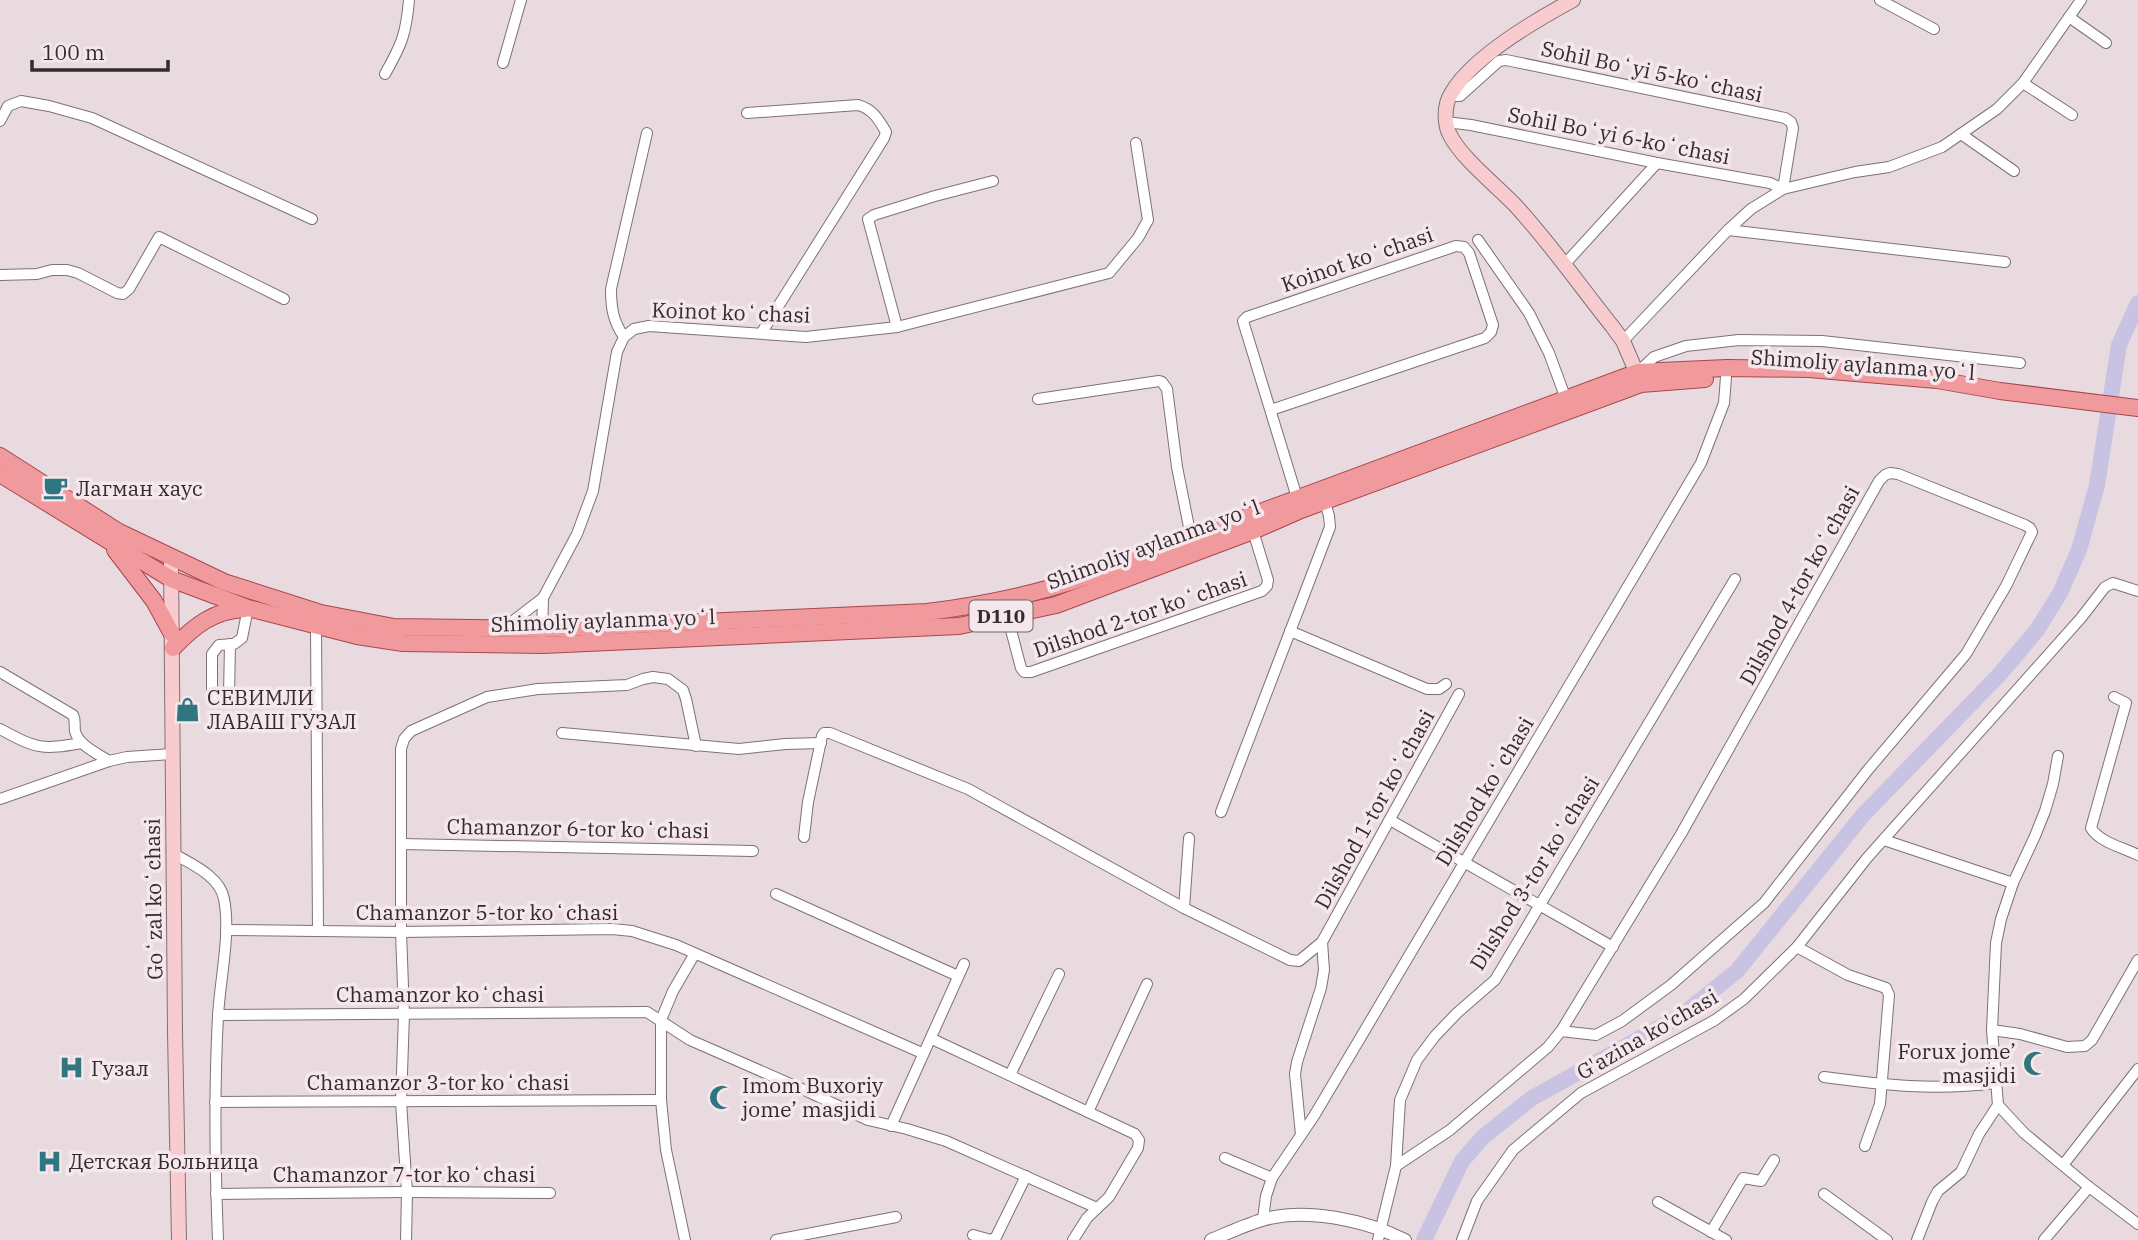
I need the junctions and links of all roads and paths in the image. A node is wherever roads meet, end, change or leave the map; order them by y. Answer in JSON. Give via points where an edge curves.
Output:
{"nodes":[{"id":1,"x":409,"y":0,"type":"edge"},
{"id":2,"x":521,"y":0,"type":"edge"},
{"id":3,"x":1573,"y":0,"type":"edge"},
{"id":4,"x":1880,"y":0,"type":"edge"},
{"id":5,"x":2081,"y":0,"type":"edge"},
{"id":6,"x":2069,"y":17,"type":"junction"},
{"id":7,"x":1934,"y":29,"type":"dead end"},
{"id":8,"x":2106,"y":43,"type":"dead end"},
{"id":9,"x":503,"y":63,"type":"dead end"},
{"id":10,"x":385,"y":74,"type":"dead end"},
{"id":11,"x":2022,"y":83,"type":"junction"},
{"id":12,"x":1449,"y":96,"type":"junction"},
{"id":13,"x":747,"y":113,"type":"dead end"},
{"id":14,"x":2072,"y":115,"type":"dead end"},
{"id":15,"x":0,"y":121,"type":"edge"},
{"id":16,"x":1446,"y":122,"type":"junction"},
{"id":17,"x":647,"y":133,"type":"dead end"},
{"id":18,"x":1961,"y":134,"type":"junction"},
{"id":19,"x":1136,"y":144,"type":"dead end"},
{"id":20,"x":1657,"y":163,"type":"junction"},
{"id":21,"x":2014,"y":171,"type":"dead end"},
{"id":22,"x":993,"y":181,"type":"dead end"},
{"id":23,"x":1783,"y":189,"type":"junction"},
{"id":24,"x":312,"y":219,"type":"dead end"},
{"id":25,"x":1728,"y":230,"type":"junction"},
{"id":26,"x":1478,"y":240,"type":"dead end"},
{"id":27,"x":2005,"y":262,"type":"dead end"},
{"id":28,"x":1564,"y":265,"type":"junction"},
{"id":29,"x":0,"y":275,"type":"edge"},
{"id":30,"x":284,"y":299,"type":"dead end"},
{"id":31,"x":897,"y":327,"type":"junction"},
{"id":32,"x":762,"y":332,"type":"junction"},
{"id":33,"x":624,"y":337,"type":"junction"},
{"id":34,"x":1623,"y":341,"type":"junction"},
{"id":35,"x":2020,"y":362,"type":"dead end"},
{"id":36,"x":1726,"y":377,"type":"junction"},
{"id":37,"x":1640,"y":378,"type":"junction"},
{"id":38,"x":2000,"y":391,"type":"junction"},
{"id":39,"x":1038,"y":399,"type":"dead end"},
{"id":40,"x":1566,"y":399,"type":"junction"},
{"id":41,"x":2138,"y":408,"type":"edge"},
{"id":42,"x":1270,"y":410,"type":"junction"},
{"id":43,"x":0,"y":456,"type":"edge"},
{"id":44,"x":0,"y":474,"type":"edge"},
{"id":45,"x":1325,"y":502,"type":"junction"},
{"id":46,"x":1299,"y":504,"type":"junction"},
{"id":47,"x":1253,"y":531,"type":"junction"},
{"id":48,"x":1191,"y":537,"type":"junction"},
{"id":49,"x":110,"y":542,"type":"junction"},
{"id":50,"x":171,"y":558,"type":"junction"},
{"id":51,"x":171,"y":579,"type":"junction"},
{"id":52,"x":1735,"y":579,"type":"dead end"},
{"id":53,"x":2138,"y":591,"type":"edge"},
{"id":54,"x":544,"y":598,"type":"junction"},
{"id":55,"x":248,"y":608,"type":"junction"},
{"id":56,"x":1007,"y":615,"type":"junction"},
{"id":57,"x":851,"y":624,"type":"junction"},
{"id":58,"x":316,"y":626,"type":"junction"},
{"id":59,"x":502,"y":629,"type":"junction"},
{"id":60,"x":1290,"y":631,"type":"junction"},
{"id":61,"x":542,"y":637,"type":"junction"},
{"id":62,"x":172,"y":641,"type":"junction"},
{"id":63,"x":230,"y":644,"type":"junction"},
{"id":64,"x":0,"y":672,"type":"edge"},
{"id":65,"x":1446,"y":684,"type":"dead end"},
{"id":66,"x":1459,"y":694,"type":"dead end"},
{"id":67,"x":229,"y":695,"type":"dead end"},
{"id":68,"x":212,"y":696,"type":"dead end"},
{"id":69,"x":2114,"y":697,"type":"dead end"},
{"id":70,"x":0,"y":729,"type":"edge"},
{"id":71,"x":562,"y":733,"type":"dead end"},
{"id":72,"x":82,"y":743,"type":"junction"},
{"id":73,"x":821,"y":743,"type":"junction"},
{"id":74,"x":696,"y":746,"type":"junction"},
{"id":75,"x":172,"y":754,"type":"junction"},
{"id":76,"x":2058,"y":756,"type":"dead end"},
{"id":77,"x":109,"y":761,"type":"junction"},
{"id":78,"x":0,"y":799,"type":"edge"},
{"id":79,"x":1221,"y":812,"type":"dead end"},
{"id":80,"x":1390,"y":820,"type":"junction"},
{"id":81,"x":804,"y":837,"type":"dead end"},
{"id":82,"x":1189,"y":838,"type":"dead end"},
{"id":83,"x":1884,"y":840,"type":"junction"},
{"id":84,"x":402,"y":844,"type":"junction"},
{"id":85,"x":753,"y":852,"type":"dead end"},
{"id":86,"x":174,"y":854,"type":"junction"},
{"id":87,"x":2138,"y":855,"type":"edge"},
{"id":88,"x":1465,"y":861,"type":"junction"},
{"id":89,"x":2012,"y":883,"type":"junction"},
{"id":90,"x":776,"y":894,"type":"dead end"},
{"id":91,"x":1540,"y":904,"type":"junction"},
{"id":92,"x":1184,"y":908,"type":"junction"},
{"id":93,"x":226,"y":930,"type":"junction"},
{"id":94,"x":318,"y":930,"type":"junction"},
{"id":95,"x":401,"y":932,"type":"junction"},
{"id":96,"x":1322,"y":942,"type":"junction"},
{"id":97,"x":1613,"y":947,"type":"junction"},
{"id":98,"x":1797,"y":947,"type":"junction"},
{"id":99,"x":694,"y":955,"type":"junction"},
{"id":100,"x":2138,"y":960,"type":"edge"},
{"id":101,"x":964,"y":964,"type":"dead end"},
{"id":102,"x":1059,"y":974,"type":"dead end"},
{"id":103,"x":958,"y":976,"type":"junction"},
{"id":104,"x":1147,"y":984,"type":"dead end"},
{"id":105,"x":404,"y":1014,"type":"junction"},
{"id":106,"x":218,"y":1015,"type":"junction"},
{"id":107,"x":661,"y":1020,"type":"junction"},
{"id":108,"x":1992,"y":1030,"type":"junction"},
{"id":109,"x":1561,"y":1031,"type":"junction"},
{"id":110,"x":932,"y":1039,"type":"junction"},
{"id":111,"x":922,"y":1053,"type":"junction"},
{"id":112,"x":2138,"y":1069,"type":"edge"},
{"id":113,"x":1010,"y":1075,"type":"junction"},
{"id":114,"x":1824,"y":1077,"type":"dead end"},
{"id":115,"x":1995,"y":1083,"type":"junction"},
{"id":116,"x":1883,"y":1085,"type":"junction"},
{"id":117,"x":661,"y":1100,"type":"junction"},
{"id":118,"x":215,"y":1102,"type":"junction"},
{"id":119,"x":401,"y":1102,"type":"junction"},
{"id":120,"x":1998,"y":1105,"type":"junction"},
{"id":121,"x":1088,"y":1112,"type":"junction"},
{"id":122,"x":891,"y":1126,"type":"junction"},
{"id":123,"x":1301,"y":1135,"type":"junction"},
{"id":124,"x":1865,"y":1146,"type":"dead end"},
{"id":125,"x":1225,"y":1158,"type":"dead end"},
{"id":126,"x":1774,"y":1160,"type":"dead end"},
{"id":127,"x":2063,"y":1165,"type":"junction"},
{"id":128,"x":1396,"y":1166,"type":"junction"},
{"id":129,"x":1026,"y":1176,"type":"junction"},
{"id":130,"x":1272,"y":1178,"type":"junction"},
{"id":131,"x":2089,"y":1187,"type":"junction"},
{"id":132,"x":407,"y":1192,"type":"junction"},
{"id":133,"x":550,"y":1193,"type":"dead end"},
{"id":134,"x":216,"y":1194,"type":"junction"},
{"id":135,"x":1824,"y":1194,"type":"dead end"},
{"id":136,"x":1658,"y":1202,"type":"dead end"},
{"id":137,"x":1097,"y":1208,"type":"junction"},
{"id":138,"x":896,"y":1217,"type":"dead end"},
{"id":139,"x":1263,"y":1219,"type":"junction"},
{"id":140,"x":2138,"y":1224,"type":"edge"},
{"id":141,"x":1711,"y":1232,"type":"junction"},
{"id":142,"x":973,"y":1235,"type":"dead end"},
{"id":143,"x":1380,"y":1235,"type":"edge"},
{"id":144,"x":1400,"y":1238,"type":"edge"},
{"id":145,"x":179,"y":1240,"type":"edge"},
{"id":146,"x":218,"y":1240,"type":"edge"},
{"id":147,"x":406,"y":1240,"type":"edge"},
{"id":148,"x":685,"y":1240,"type":"edge"},
{"id":149,"x":776,"y":1240,"type":"edge"},
{"id":150,"x":1073,"y":1240,"type":"edge"},
{"id":151,"x":1211,"y":1240,"type":"edge"},
{"id":152,"x":1462,"y":1240,"type":"edge"},
{"id":153,"x":1726,"y":1240,"type":"edge"},
{"id":154,"x":1887,"y":1240,"type":"edge"},
{"id":155,"x":1917,"y":1240,"type":"edge"},
{"id":156,"x":2044,"y":1240,"type":"edge"}],
"edges":[{"from":1,"to":10,"type":"street","via":[[401,45]]},
{"from":2,"to":9,"type":"street"},
{"from":3,"to":12,"type":"main road","via":[[1533,22],[1481,61]]},
{"from":4,"to":7,"type":"street"},
{"from":5,"to":6,"type":"street"},
{"from":6,"to":8,"type":"street"},
{"from":6,"to":11,"type":"street"},
{"from":11,"to":14,"type":"street"},
{"from":11,"to":18,"type":"street","via":[[1997,109]]},
{"from":12,"to":16,"type":"main road"},
{"from":12,"to":23,"type":"street","name":"Sohil Boʻyi 5-koʻchasi","via":[[1460,96],[1499,61],[1506,60],[1785,118],[1793,128]]},
{"from":13,"to":32,"type":"street","via":[[858,105],[867,107],[886,132]]},
{"from":15,"to":24,"type":"street","via":[[8,106],[21,101],[92,118]]},
{"from":16,"to":20,"type":"street","name":"Sohil Boʻyi 6-koʻchasi"},
{"from":16,"to":28,"type":"main road","via":[[1460,150],[1516,206]]},
{"from":17,"to":33,"type":"street","via":[[611,289],[611,309]]},
{"from":18,"to":21,"type":"street"},
{"from":18,"to":23,"type":"street","via":[[1942,147],[1889,167]]},
{"from":19,"to":31,"type":"street","name":"Koinot koʻchasi","via":[[1147,220],[1109,273]]},
{"from":20,"to":23,"type":"street","name":"Sohil Boʻyi 6-koʻchasi"},
{"from":20,"to":28,"type":"street"},
{"from":22,"to":31,"type":"street","via":[[869,219]]},
{"from":23,"to":25,"type":"street"},
{"from":25,"to":27,"type":"street"},
{"from":25,"to":34,"type":"street"},
{"from":26,"to":40,"type":"street","via":[[1529,313]]},
{"from":28,"to":34,"type":"main road"},
{"from":29,"to":30,"type":"street","via":[[67,270],[123,294],[159,237]]},
{"from":31,"to":32,"type":"street","name":"Koinot koʻchasi","via":[[806,337]]},
{"from":32,"to":33,"type":"street","name":"Koinot koʻchasi","via":[[649,326]]},
{"from":33,"to":54,"type":"street","via":[[617,352],[593,491]]},
{"from":34,"to":37,"type":"main road"},
{"from":35,"to":37,"type":"street","via":[[1822,341],[1739,340],[1686,346],[1654,358]]},
{"from":36,"to":37,"type":"main road","name":"Shimoliy aylanma yoʻl","number":"D110"},
{"from":36,"to":38,"type":"main road","name":"Shimoliy aylanma yoʻl","number":"D110","via":[[1828,380],[1970,395]]},
{"from":36,"to":88,"type":"street","name":"Dilshod koʻchasi","via":[[1724,403],[1701,463]]},
{"from":37,"to":38,"type":"main road","name":"Shimoliy aylanma yoʻl","number":"D110","via":[[1727,368],[1809,369],[1937,380]]},
{"from":37,"to":40,"type":"main road","name":"Shimoliy aylanma yoʻl","number":"D110"},
{"from":37,"to":45,"type":"main road","name":"Shimoliy aylanma yoʻl","number":"D110"},
{"from":38,"to":41,"type":"main road","name":"Shimoliy aylanma yoʻl","number":"D110"},
{"from":39,"to":48,"type":"street","via":[[1163,383]]},
{"from":40,"to":46,"type":"main road","name":"Shimoliy aylanma yoʻl","number":"D110"},
{"from":42,"to":42,"type":"street","name":"Koinot koʻchasi","via":[[1243,327],[1247,317],[1456,246],[1469,253],[1493,325],[1485,338]]},
{"from":42,"to":46,"type":"street","name":"Koinot koʻchasi"},
{"from":43,"to":50,"type":"main road","name":"Shimoliy aylanma yoʻl","number":"D110","via":[[118,532]]},
{"from":44,"to":49,"type":"main road","name":"Shimoliy aylanma yoʻl","number":"D110"},
{"from":45,"to":46,"type":"main road","name":"Shimoliy aylanma yoʻl","number":"D110"},
{"from":45,"to":60,"type":"street","via":[[1330,527]]},
{"from":46,"to":47,"type":"main road","name":"Shimoliy aylanma yoʻl","number":"D110"},
{"from":46,"to":48,"type":"main road","name":"Shimoliy aylanma yoʻl","number":"D110"},
{"from":47,"to":56,"type":"main road","name":"Shimoliy aylanma yoʻl","number":"D110","via":[[1056,604]]},
{"from":47,"to":56,"type":"street","name":"Dilshod 2-tor koʻchasi","via":[[1268,580],[1262,591],[1093,652],[1024,672]]},
{"from":48,"to":57,"type":"main road","name":"Shimoliy aylanma yoʻl","number":"D110","via":[[1035,593]]},
{"from":49,"to":51,"type":"main road","name":"Shimoliy aylanma yoʻl","number":"D110"},
{"from":49,"to":62,"type":"main road","via":[[154,601]]},
{"from":50,"to":51,"type":"main road","name":"Goʻzal koʻchasi"},
{"from":50,"to":59,"type":"main road","name":"Shimoliy aylanma yoʻl","number":"D110","via":[[224,582],[321,613],[394,627]]},
{"from":51,"to":55,"type":"main road","name":"Shimoliy aylanma yoʻl","number":"D110"},
{"from":51,"to":62,"type":"main road","name":"Goʻzal koʻchasi"},
{"from":52,"to":91,"type":"street","name":"Dilshod 3-tor koʻchasi"},
{"from":53,"to":83,"type":"street","name":"G'azina ko'chasi","via":[[2113,583],[2105,587]]},
{"from":54,"to":59,"type":"street"},
{"from":54,"to":61,"type":"street"},
{"from":55,"to":58,"type":"main road","name":"Shimoliy aylanma yoʻl","number":"D110"},
{"from":55,"to":62,"type":"main road","via":[[209,617]]},
{"from":55,"to":63,"type":"street","via":[[242,638]]},
{"from":56,"to":57,"type":"main road","name":"Shimoliy aylanma yoʻl","number":"D110","via":[[959,626]]},
{"from":57,"to":61,"type":"main road","name":"Shimoliy aylanma yoʻl","number":"D110"},
{"from":58,"to":61,"type":"main road","name":"Shimoliy aylanma yoʻl","number":"D110","via":[[403,643]]},
{"from":58,"to":94,"type":"street"},
{"from":59,"to":61,"type":"main road","name":"Shimoliy aylanma yoʻl","number":"D110"},
{"from":60,"to":65,"type":"street","via":[[1427,689]]},
{"from":60,"to":79,"type":"street"},
{"from":62,"to":75,"type":"main road","name":"Goʻzal koʻchasi"},
{"from":63,"to":67,"type":"street"},
{"from":63,"to":68,"type":"street","via":[[219,645],[212,654]]},
{"from":64,"to":72,"type":"street","via":[[73,715]]},
{"from":66,"to":80,"type":"street","name":"Dilshod 1-tor koʻchasi"},
{"from":69,"to":87,"type":"street","via":[[2126,703],[2091,828],[2104,840]]},
{"from":70,"to":72,"type":"street","via":[[38,747]]},
{"from":71,"to":74,"type":"street"},
{"from":72,"to":77,"type":"street"},
{"from":73,"to":74,"type":"street","via":[[739,749]]},
{"from":73,"to":81,"type":"street"},
{"from":73,"to":92,"type":"street","via":[[824,733],[830,733],[968,789]]},
{"from":74,"to":84,"type":"street","via":[[687,699],[668,679],[487,696],[411,731],[404,739]]},
{"from":75,"to":77,"type":"street"},
{"from":75,"to":86,"type":"main road","name":"Goʻzal koʻchasi"},
{"from":76,"to":89,"type":"street","via":[[2045,811]]},
{"from":77,"to":78,"type":"street"},
{"from":80,"to":88,"type":"street"},
{"from":80,"to":96,"type":"street","name":"Dilshod 1-tor koʻchasi"},
{"from":82,"to":92,"type":"street"},
{"from":83,"to":89,"type":"street"},
{"from":83,"to":98,"type":"street","name":"G'azina ko'chasi"},
{"from":84,"to":85,"type":"street","name":"Chamanzor 6-tor koʻchasi"},
{"from":84,"to":95,"type":"street"},
{"from":86,"to":93,"type":"street","via":[[206,873],[224,896]]},
{"from":86,"to":145,"type":"main road","name":"Goʻzal koʻchasi"},
{"from":88,"to":91,"type":"street"},
{"from":88,"to":123,"type":"street","name":"Dilshod koʻchasi"},
{"from":89,"to":108,"type":"street","via":[[1996,943]]},
{"from":90,"to":103,"type":"street"},
{"from":91,"to":97,"type":"street"},
{"from":91,"to":128,"type":"street","name":"Dilshod 3-tor koʻchasi","via":[[1495,980],[1457,1013],[1417,1060],[1400,1100]]},
{"from":92,"to":96,"type":"street","via":[[1290,960],[1305,958]]},
{"from":93,"to":94,"type":"street","name":"Chamanzor 5-tor koʻchasi"},
{"from":93,"to":106,"type":"street"},
{"from":94,"to":95,"type":"street","name":"Chamanzor 5-tor koʻchasi"},
{"from":95,"to":99,"type":"street","name":"Chamanzor 5-tor koʻchasi","via":[[622,930],[651,936]]},
{"from":95,"to":105,"type":"street"},
{"from":96,"to":123,"type":"street","via":[[1321,988],[1295,1074]]},
{"from":97,"to":109,"type":"street","name":"Dilshod 4-tor koʻchasi"},
{"from":97,"to":109,"type":"street","name":"Dilshod 4-tor koʻchasi","via":[[1879,481],[1890,473],[1898,474],[2030,528],[2024,551],[1966,654],[1764,903],[1671,985],[1622,1021],[1596,1035]]},
{"from":98,"to":116,"type":"street","via":[[1848,975],[1886,988]]},
{"from":98,"to":152,"type":"street","name":"G'azina ko'chasi","via":[[1744,999],[1715,1020],[1581,1093],[1513,1150],[1477,1201]]},
{"from":99,"to":107,"type":"street"},
{"from":99,"to":111,"type":"street","name":"Chamanzor 5-tor koʻchasi"},
{"from":100,"to":108,"type":"street","via":[[2085,1046],[2067,1047]]},
{"from":101,"to":103,"type":"street"},
{"from":102,"to":113,"type":"street"},
{"from":103,"to":110,"type":"street"},
{"from":104,"to":121,"type":"street"},
{"from":105,"to":106,"type":"street","name":"Chamanzor koʻchasi"},
{"from":105,"to":107,"type":"street","name":"Chamanzor koʻchasi","via":[[646,1012]]},
{"from":105,"to":119,"type":"street"},
{"from":106,"to":118,"type":"street"},
{"from":107,"to":117,"type":"street"},
{"from":107,"to":122,"type":"street","name":"Chamanzor koʻchasi","via":[[691,1040],[868,1120]]},
{"from":108,"to":115,"type":"street"},
{"from":109,"to":128,"type":"street","name":"Dilshod 4-tor koʻchasi","via":[[1450,1130]]},
{"from":110,"to":111,"type":"street"},
{"from":110,"to":113,"type":"street"},
{"from":111,"to":122,"type":"street"},
{"from":112,"to":127,"type":"street"},
{"from":113,"to":121,"type":"street"},
{"from":114,"to":116,"type":"street"},
{"from":115,"to":116,"type":"street","via":[[1940,1088]]},
{"from":115,"to":120,"type":"street"},
{"from":116,"to":124,"type":"street","via":[[1878,1115]]},
{"from":117,"to":119,"type":"street","name":"Chamanzor 3-tor koʻchasi"},
{"from":117,"to":148,"type":"street","via":[[666,1150]]},
{"from":118,"to":119,"type":"street","name":"Chamanzor 3-tor koʻchasi"},
{"from":118,"to":134,"type":"street"},
{"from":119,"to":132,"type":"street"},
{"from":120,"to":127,"type":"street"},
{"from":120,"to":155,"type":"street","via":[[1961,1172],[1938,1191]]},
{"from":121,"to":137,"type":"street","via":[[1139,1140],[1109,1197]]},
{"from":122,"to":129,"type":"street","name":"Chamanzor koʻchasi","via":[[946,1141]]},
{"from":123,"to":130,"type":"street","name":"Dilshod koʻchasi"},
{"from":125,"to":130,"type":"street"},
{"from":126,"to":141,"type":"street","via":[[1760,1181],[1743,1178]]},
{"from":127,"to":131,"type":"street"},
{"from":128,"to":143,"type":"street","name":"Dilshod 3-tor koʻchasi"},
{"from":129,"to":137,"type":"street","name":"Chamanzor koʻchasi"},
{"from":129,"to":142,"type":"street","via":[[996,1237],[986,1240]]},
{"from":130,"to":139,"type":"street","name":"Dilshod koʻchasi"},
{"from":131,"to":140,"type":"street"},
{"from":131,"to":156,"type":"street"},
{"from":132,"to":133,"type":"street","name":"Chamanzor 7-tor koʻchasi"},
{"from":132,"to":134,"type":"street","name":"Chamanzor 7-tor koʻchasi"},
{"from":132,"to":147,"type":"street"},
{"from":134,"to":146,"type":"street"},
{"from":135,"to":154,"type":"street"},
{"from":136,"to":141,"type":"street"},
{"from":137,"to":150,"type":"street"},
{"from":138,"to":149,"type":"street"},
{"from":139,"to":143,"type":"street","via":[[1321,1216],[1350,1221]]},
{"from":139,"to":151,"type":"street"},
{"from":141,"to":153,"type":"street"},
{"from":143,"to":144,"type":"street"}]}
